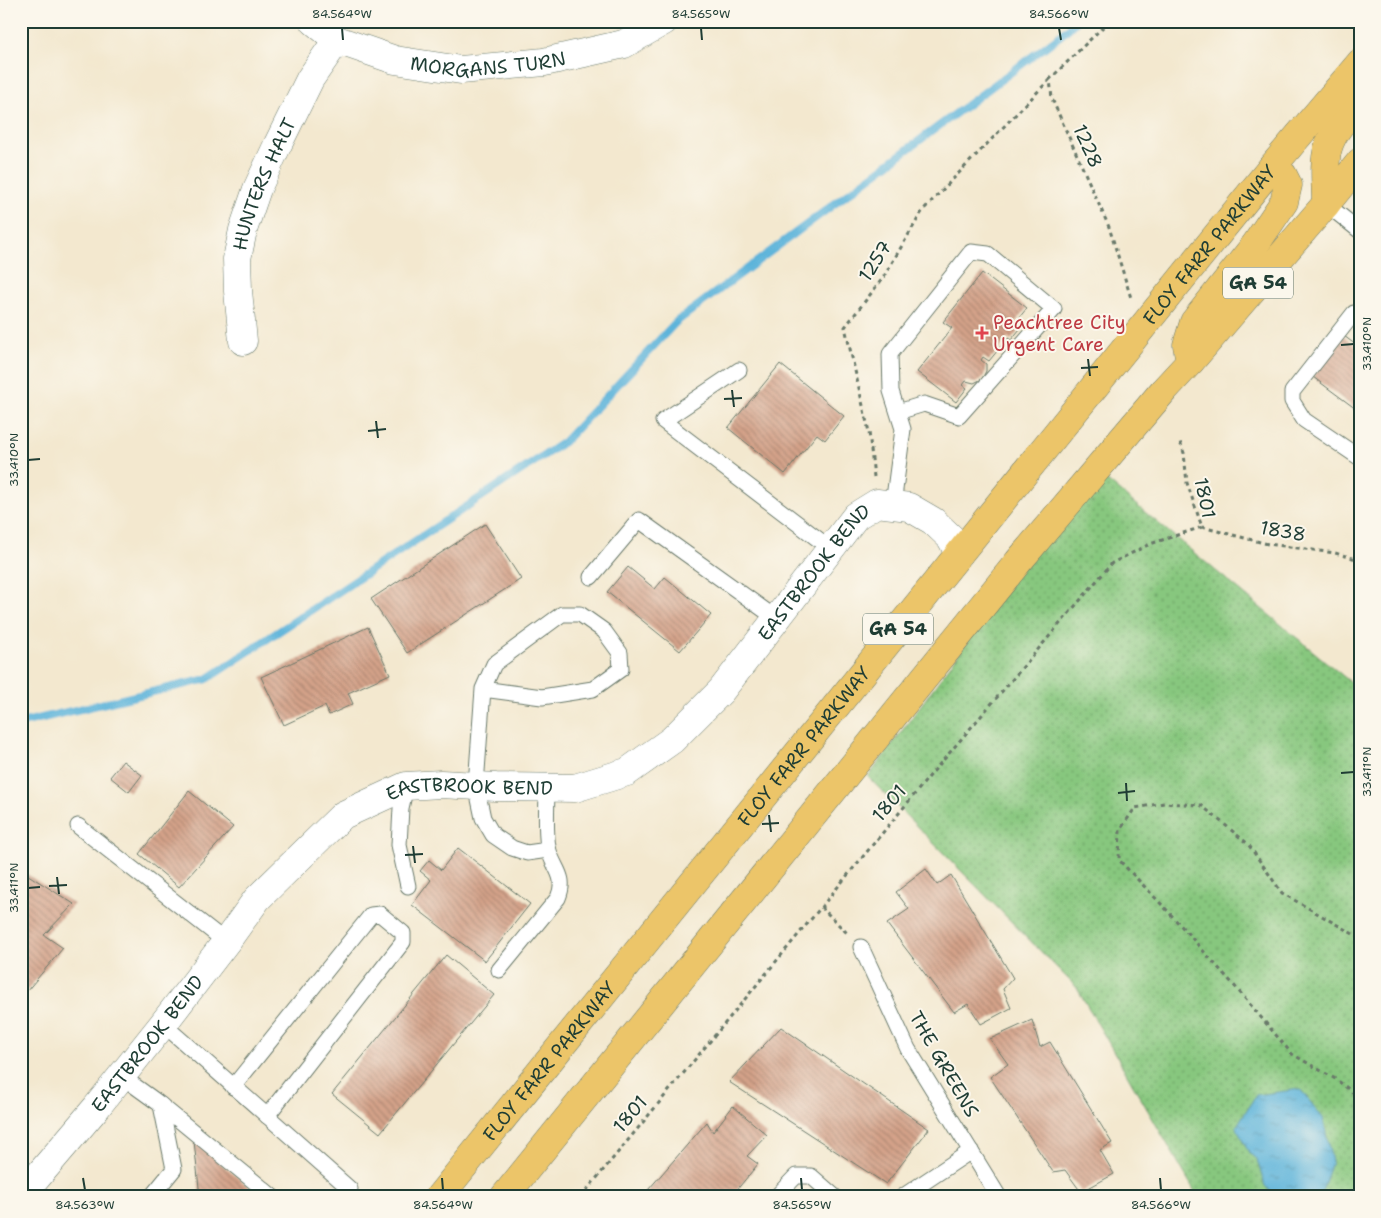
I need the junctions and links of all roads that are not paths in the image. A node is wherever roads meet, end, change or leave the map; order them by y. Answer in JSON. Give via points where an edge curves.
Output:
{"nodes":[{"id":1,"x":314,"y":21,"type":"edge"},
{"id":2,"x":664,"y":21,"type":"edge"},
{"id":3,"x":337,"y":40,"type":"junction"},
{"id":4,"x":1360,"y":63,"type":"edge"},
{"id":5,"x":1360,"y":102,"type":"edge"},
{"id":6,"x":1272,"y":167,"type":"junction"},
{"id":7,"x":1356,"y":174,"type":"edge"},
{"id":8,"x":1326,"y":204,"type":"junction"},
{"id":9,"x":1360,"y":231,"type":"edge"},
{"id":10,"x":1360,"y":314,"type":"edge"},
{"id":11,"x":243,"y":341,"type":"dead end"},
{"id":12,"x":1190,"y":362,"type":"junction"},
{"id":13,"x":739,"y":370,"type":"dead end"},
{"id":14,"x":898,"y":412,"type":"junction"},
{"id":15,"x":1360,"y":458,"type":"edge"},
{"id":16,"x":885,"y":504,"type":"junction"},
{"id":17,"x":831,"y":549,"type":"junction"},
{"id":18,"x":959,"y":554,"type":"junction"},
{"id":19,"x":591,"y":577,"type":"dead end"},
{"id":20,"x":778,"y":619,"type":"junction"},
{"id":21,"x":483,"y":689,"type":"junction"},
{"id":22,"x":476,"y":785,"type":"junction"},
{"id":23,"x":406,"y":786,"type":"junction"},
{"id":24,"x":547,"y":788,"type":"junction"},
{"id":25,"x":78,"y":826,"type":"dead end"},
{"id":26,"x":548,"y":848,"type":"junction"},
{"id":27,"x":408,"y":886,"type":"dead end"},
{"id":28,"x":226,"y":942,"type":"junction"},
{"id":29,"x":861,"y":947,"type":"road end"},
{"id":30,"x":499,"y":970,"type":"dead end"},
{"id":31,"x":163,"y":1024,"type":"junction"},
{"id":32,"x":121,"y":1076,"type":"junction"},
{"id":33,"x":234,"y":1087,"type":"junction"},
{"id":34,"x":161,"y":1105,"type":"junction"},
{"id":35,"x":267,"y":1116,"type":"junction"},
{"id":36,"x":971,"y":1151,"type":"junction"},
{"id":37,"x":350,"y":1189,"type":"dead end"},
{"id":38,"x":21,"y":1196,"type":"edge"},
{"id":39,"x":151,"y":1197,"type":"edge"},
{"id":40,"x":273,"y":1197,"type":"edge"},
{"id":41,"x":439,"y":1197,"type":"edge"},
{"id":42,"x":504,"y":1197,"type":"edge"},
{"id":43,"x":776,"y":1197,"type":"edge"},
{"id":44,"x":835,"y":1197,"type":"edge"},
{"id":45,"x":902,"y":1197,"type":"edge"},
{"id":46,"x":999,"y":1197,"type":"edge"}],
"edges":[{"from":1,"to":3,"type":"street","name":"MORGANS TURN"},
{"from":2,"to":3,"type":"street","name":"MORGANS TURN","via":[[624,44],[544,62],[461,70],[396,60]]},
{"from":3,"to":11,"type":"street","name":"HUNTERS HALT","via":[[310,79],[257,189],[243,230],[237,259]]},
{"from":4,"to":6,"type":"main road","name":"FLOY FARR PARKWAY","number":"GA 54"},
{"from":5,"to":8,"type":"main road","via":[[1337,129],[1328,148]]},
{"from":6,"to":12,"type":"main road","via":[[1288,185],[1284,202],[1256,245],[1194,322],[1187,345]]},
{"from":6,"to":18,"type":"main road","name":"FLOY FARR PARKWAY","number":"GA 54"},
{"from":7,"to":8,"type":"main road","number":"GA 54"},
{"from":8,"to":9,"type":"lane"},
{"from":8,"to":12,"type":"main road","number":"GA 54"},
{"from":10,"to":15,"type":"lane","via":[[1354,313],[1292,392],[1292,401],[1304,420]]},
{"from":12,"to":42,"type":"main road","number":"GA 54","via":[[1018,562]]},
{"from":13,"to":17,"type":"lane","via":[[663,422]]},
{"from":14,"to":14,"type":"lane","via":[[891,391],[890,354],[971,252],[988,254],[1054,309],[959,416],[924,404]]},
{"from":14,"to":16,"type":"lane","via":[[903,430]]},
{"from":16,"to":17,"type":"street","name":"EASTBROOK BEND","via":[[856,516]]},
{"from":16,"to":18,"type":"street","name":"EASTBROOK BEND","via":[[909,507],[932,521],[950,538]]},
{"from":17,"to":20,"type":"street","name":"EASTBROOK BEND"},
{"from":18,"to":41,"type":"main road","name":"FLOY FARR PARKWAY","number":"GA 54"},
{"from":19,"to":20,"type":"lane","via":[[638,520]]},
{"from":20,"to":24,"type":"street","name":"EASTBROOK BEND","via":[[721,691],[672,740],[627,772],[575,788]]},
{"from":21,"to":21,"type":"lane","via":[[494,664],[562,614],[580,614],[604,631],[620,653],[621,669],[593,689],[542,697]]},
{"from":21,"to":22,"type":"lane"},
{"from":22,"to":23,"type":"street","name":"EASTBROOK BEND"},
{"from":22,"to":24,"type":"street","name":"EASTBROOK BEND"},
{"from":22,"to":26,"type":"lane","via":[[480,812],[493,835],[512,848],[527,853]]},
{"from":23,"to":27,"type":"lane","via":[[399,845]]},
{"from":23,"to":28,"type":"street","name":"EASTBROOK BEND","via":[[343,815],[257,899]]},
{"from":24,"to":26,"type":"lane"},
{"from":25,"to":28,"type":"lane"},
{"from":26,"to":30,"type":"lane","via":[[561,876],[562,891]]},
{"from":28,"to":31,"type":"street","name":"EASTBROOK BEND"},
{"from":29,"to":36,"type":"lane","name":"THE GREENS","via":[[908,1049]]},
{"from":31,"to":32,"type":"street","name":"EASTBROOK BEND"},
{"from":31,"to":33,"type":"lane"},
{"from":32,"to":34,"type":"lane"},
{"from":32,"to":38,"type":"street","name":"EASTBROOK BEND"},
{"from":33,"to":35,"type":"lane"},
{"from":33,"to":35,"type":"lane","via":[[371,915],[380,914],[403,933],[403,942]]},
{"from":34,"to":39,"type":"lane","via":[[174,1169]]},
{"from":34,"to":40,"type":"lane"},
{"from":35,"to":37,"type":"lane"},
{"from":36,"to":45,"type":"lane"},
{"from":36,"to":46,"type":"lane","name":"THE GREENS"},
{"from":43,"to":44,"type":"lane","via":[[796,1176],[811,1176]]}]}
